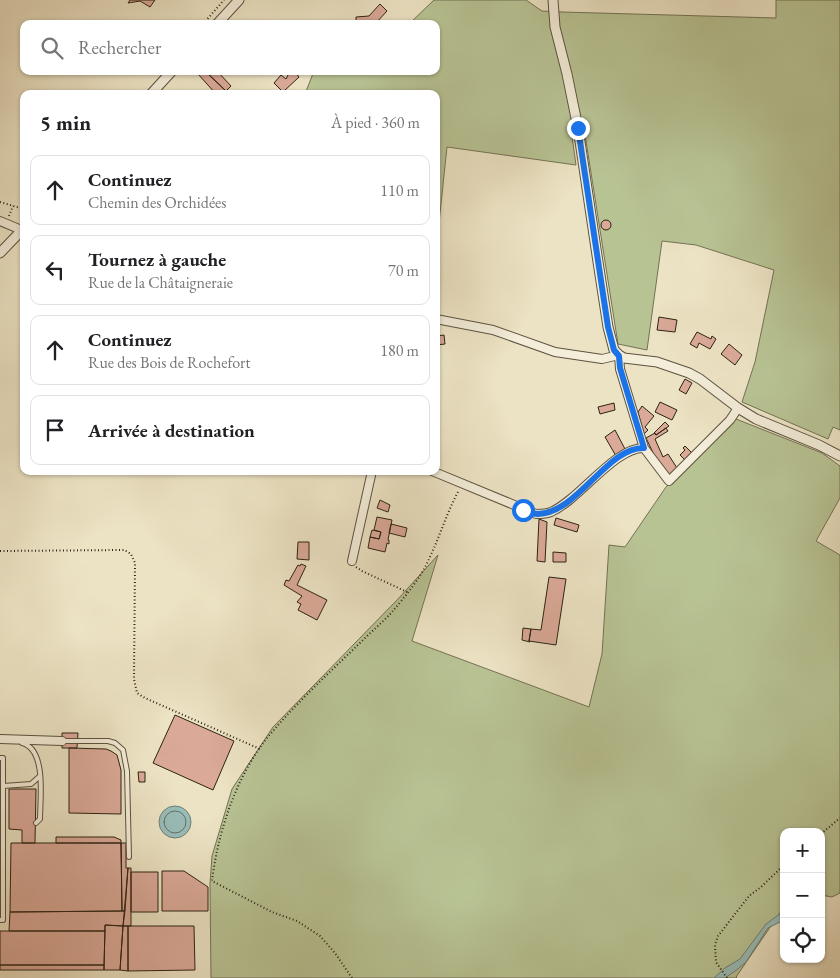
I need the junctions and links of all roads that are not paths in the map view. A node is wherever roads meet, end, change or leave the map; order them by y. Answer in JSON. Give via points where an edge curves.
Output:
{"nodes":[{"id":1,"x":239,"y":0,"type":"edge"},
{"id":2,"x":553,"y":0,"type":"edge"},
{"id":3,"x":220,"y":20,"type":"edge"},
{"id":4,"x":168,"y":75,"type":"edge"},
{"id":5,"x":155,"y":90,"type":"edge"},
{"id":6,"x":3,"y":222,"type":"edge"},
{"id":7,"x":20,"y":229,"type":"edge"},
{"id":8,"x":20,"y":233,"type":"edge"},
{"id":9,"x":0,"y":253,"type":"edge"},
{"id":10,"x":440,"y":320,"type":"edge"},
{"id":11,"x":619,"y":356,"type":"junction"},
{"id":12,"x":738,"y":408,"type":"junction"},
{"id":13,"x":644,"y":448,"type":"junction"},
{"id":14,"x":840,"y":456,"type":"edge"},
{"id":15,"x":440,"y":474,"type":"edge"},
{"id":16,"x":371,"y":475,"type":"edge"},
{"id":17,"x":352,"y":561,"type":"road end"},
{"id":18,"x":0,"y":739,"type":"edge"},
{"id":19,"x":62,"y":740,"type":"joint"},
{"id":20,"x":0,"y":758,"type":"edge"},
{"id":21,"x":40,"y":776,"type":"junction"},
{"id":22,"x":3,"y":786,"type":"junction"},
{"id":23,"x":36,"y":823,"type":"dead end"},
{"id":24,"x":3,"y":824,"type":"junction"},
{"id":25,"x":9,"y":824,"type":"dead end"},
{"id":26,"x":129,"y":858,"type":"dead end"},
{"id":27,"x":0,"y":920,"type":"edge"}],
"edges":[{"from":1,"to":3,"type":"street"},
{"from":2,"to":11,"type":"street","via":[[555,26],[578,128],[608,327],[614,350]]},
{"from":4,"to":5,"type":"street"},
{"from":6,"to":7,"type":"street"},
{"from":8,"to":9,"type":"street"},
{"from":10,"to":11,"type":"street","via":[[493,330],[555,352],[602,359]]},
{"from":11,"to":12,"type":"street","via":[[669,365],[690,373]]},
{"from":11,"to":13,"type":"street"},
{"from":12,"to":13,"type":"street","via":[[669,481]]},
{"from":12,"to":14,"type":"street"},
{"from":13,"to":15,"type":"street","via":[[635,448],[619,457],[563,505],[550,512],[536,514]]},
{"from":16,"to":17,"type":"street"},
{"from":18,"to":19,"type":"street"},
{"from":18,"to":21,"type":"lane","via":[[25,743],[33,749],[39,762]]},
{"from":19,"to":26,"type":"lane","via":[[108,741],[123,750],[128,771]]},
{"from":20,"to":22,"type":"lane","via":[[3,758]]},
{"from":21,"to":22,"type":"lane","via":[[31,784]]},
{"from":21,"to":23,"type":"lane","via":[[40,820]]},
{"from":22,"to":24,"type":"lane"},
{"from":24,"to":25,"type":"lane"},
{"from":24,"to":27,"type":"lane"}]}
